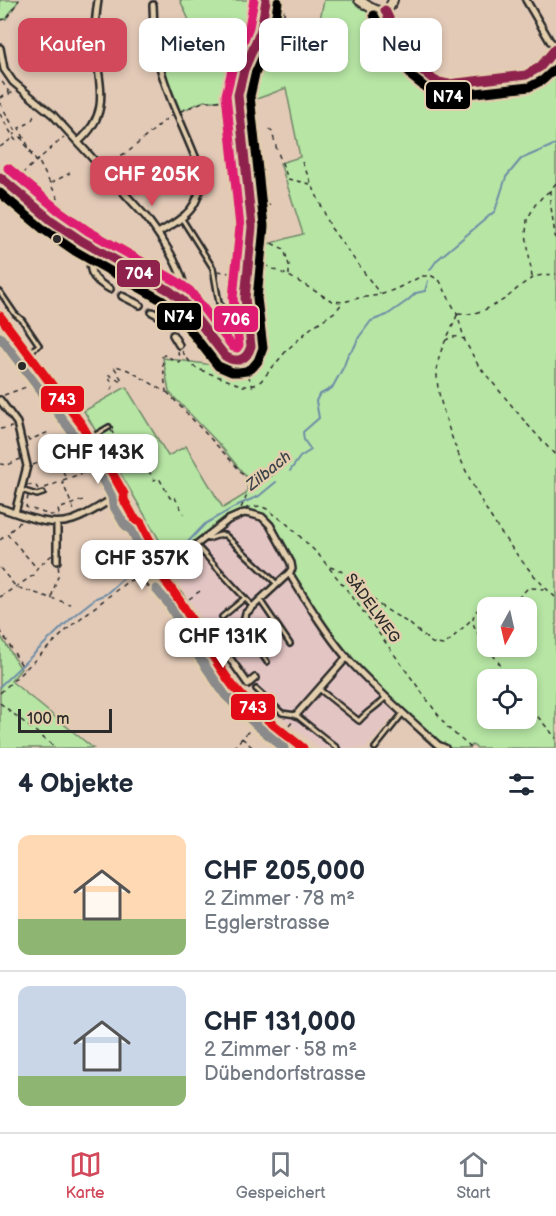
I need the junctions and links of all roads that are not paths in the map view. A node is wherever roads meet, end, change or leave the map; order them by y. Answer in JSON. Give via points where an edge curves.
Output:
{"nodes":[{"id":1,"x":98,"y":0,"type":"edge"},
{"id":2,"x":266,"y":0,"type":"edge"},
{"id":3,"x":279,"y":0,"type":"edge"},
{"id":4,"x":358,"y":0,"type":"edge"},
{"id":5,"x":393,"y":0,"type":"edge"},
{"id":6,"x":526,"y":0,"type":"edge"},
{"id":7,"x":153,"y":5,"type":"dead end"},
{"id":8,"x":385,"y":10,"type":"junction"},
{"id":9,"x":281,"y":13,"type":"dead end"},
{"id":10,"x":97,"y":18,"type":"edge"},
{"id":11,"x":556,"y":47,"type":"edge"},
{"id":12,"x":0,"y":48,"type":"edge"},
{"id":13,"x":98,"y":72,"type":"edge"},
{"id":14,"x":78,"y":142,"type":"junction"},
{"id":15,"x":0,"y":177,"type":"edge"},
{"id":16,"x":182,"y":219,"type":"junction"},
{"id":17,"x":159,"y":233,"type":"junction"},
{"id":18,"x":95,"y":249,"type":"junction"},
{"id":19,"x":110,"y":290,"type":"tunnel mouth"},
{"id":20,"x":0,"y":292,"type":"edge"},
{"id":21,"x":122,"y":296,"type":"tunnel mouth"},
{"id":22,"x":183,"y":301,"type":"junction"},
{"id":23,"x":140,"y":306,"type":"tunnel mouth"},
{"id":24,"x":225,"y":310,"type":"dead end"},
{"id":25,"x":152,"y":312,"type":"tunnel mouth"},
{"id":26,"x":0,"y":316,"type":"edge"},
{"id":27,"x":166,"y":323,"type":"tunnel mouth"},
{"id":28,"x":173,"y":334,"type":"tunnel mouth"},
{"id":29,"x":179,"y":345,"type":"dead end"},
{"id":30,"x":28,"y":354,"type":"junction"},
{"id":31,"x":0,"y":398,"type":"edge"},
{"id":32,"x":109,"y":427,"type":"road end"},
{"id":33,"x":90,"y":438,"type":"junction"},
{"id":34,"x":22,"y":487,"type":"junction"},
{"id":35,"x":43,"y":493,"type":"dead end"},
{"id":36,"x":121,"y":498,"type":"junction"},
{"id":37,"x":0,"y":508,"type":"edge"},
{"id":38,"x":15,"y":510,"type":"junction"},
{"id":39,"x":134,"y":518,"type":"junction"},
{"id":40,"x":57,"y":523,"type":"junction"},
{"id":41,"x":206,"y":538,"type":"junction"},
{"id":42,"x":196,"y":545,"type":"junction"},
{"id":43,"x":57,"y":561,"type":"road end"},
{"id":44,"x":164,"y":566,"type":"junction"},
{"id":45,"x":148,"y":569,"type":"junction"},
{"id":46,"x":289,"y":573,"type":"junction"},
{"id":47,"x":165,"y":581,"type":"junction"},
{"id":48,"x":277,"y":585,"type":"junction"},
{"id":49,"x":245,"y":598,"type":"junction"},
{"id":50,"x":260,"y":600,"type":"junction"},
{"id":51,"x":253,"y":607,"type":"junction"},
{"id":52,"x":222,"y":617,"type":"road end"},
{"id":53,"x":244,"y":621,"type":"junction"},
{"id":54,"x":290,"y":644,"type":"dead end"},
{"id":55,"x":347,"y":657,"type":"junction"},
{"id":56,"x":267,"y":662,"type":"dead end"},
{"id":57,"x":255,"y":678,"type":"dead end"},
{"id":58,"x":256,"y":689,"type":"dead end"},
{"id":59,"x":319,"y":689,"type":"junction"},
{"id":60,"x":387,"y":697,"type":"junction"},
{"id":61,"x":403,"y":713,"type":"junction"},
{"id":62,"x":296,"y":715,"type":"junction"},
{"id":63,"x":303,"y":748,"type":"edge"},
{"id":64,"x":337,"y":748,"type":"edge"},
{"id":65,"x":375,"y":748,"type":"edge"},
{"id":66,"x":445,"y":748,"type":"edge"}],
"edges":[{"from":1,"to":10,"type":"street"},
{"from":2,"to":22,"type":"main road","via":[[261,30],[238,95],[252,227],[245,300],[250,353],[242,360],[230,360]]},
{"from":3,"to":9,"type":"lane"},
{"from":4,"to":8,"type":"main road","via":[[374,10]]},
{"from":5,"to":8,"type":"main road"},
{"from":6,"to":11,"type":"street"},
{"from":7,"to":16,"type":"street","via":[[157,56],[201,172],[197,200]]},
{"from":8,"to":11,"type":"street","via":[[422,70],[440,83],[531,74]]},
{"from":12,"to":14,"type":"street","via":[[8,76]]},
{"from":13,"to":14,"type":"street","via":[[101,102],[96,120]]},
{"from":14,"to":17,"type":"street"},
{"from":15,"to":18,"type":"main road","via":[[51,220]]},
{"from":16,"to":17,"type":"street"},
{"from":16,"to":24,"type":"lane","via":[[214,270],[219,303]]},
{"from":17,"to":22,"type":"street","via":[[186,288]]},
{"from":18,"to":19,"type":"street","via":[[91,271]]},
{"from":18,"to":22,"type":"main road"},
{"from":20,"to":30,"type":"lane","via":[[39,345]]},
{"from":21,"to":23,"type":"street"},
{"from":25,"to":27,"type":"street"},
{"from":26,"to":30,"type":"main road"},
{"from":28,"to":29,"type":"street"},
{"from":30,"to":33,"type":"main road"},
{"from":31,"to":34,"type":"street","via":[[17,423],[20,435],[27,466]]},
{"from":32,"to":33,"type":"lane"},
{"from":33,"to":36,"type":"main road"},
{"from":34,"to":35,"type":"lane","via":[[37,495]]},
{"from":34,"to":38,"type":"street"},
{"from":36,"to":39,"type":"main road"},
{"from":36,"to":40,"type":"street","via":[[81,517]]},
{"from":37,"to":38,"type":"street"},
{"from":38,"to":40,"type":"street"},
{"from":39,"to":44,"type":"main road","via":[[141,523]]},
{"from":39,"to":45,"type":"main road","via":[[150,553]]},
{"from":40,"to":43,"type":"street"},
{"from":41,"to":42,"type":"street"},
{"from":41,"to":46,"type":"street","via":[[239,514],[262,518],[291,563]]},
{"from":41,"to":48,"type":"lane","via":[[225,535]]},
{"from":42,"to":44,"type":"street"},
{"from":42,"to":49,"type":"lane"},
{"from":44,"to":45,"type":"main road","via":[[154,563]]},
{"from":44,"to":47,"type":"main road","via":[[168,575]]},
{"from":45,"to":47,"type":"main road","via":[[153,583]]},
{"from":46,"to":48,"type":"street"},
{"from":46,"to":55,"type":"street"},
{"from":47,"to":63,"type":"main road","via":[[234,687]]},
{"from":48,"to":50,"type":"street"},
{"from":49,"to":51,"type":"lane"},
{"from":49,"to":52,"type":"lane"},
{"from":50,"to":51,"type":"street"},
{"from":50,"to":54,"type":"lane"},
{"from":51,"to":53,"type":"street"},
{"from":53,"to":56,"type":"lane"},
{"from":53,"to":57,"type":"street","via":[[219,643],[248,684]]},
{"from":55,"to":59,"type":"street"},
{"from":55,"to":60,"type":"street"},
{"from":58,"to":62,"type":"lane","via":[[282,713]]},
{"from":59,"to":60,"type":"lane","via":[[358,721]]},
{"from":59,"to":62,"type":"street"},
{"from":60,"to":61,"type":"street"},
{"from":61,"to":65,"type":"lane"},
{"from":61,"to":66,"type":"street"},
{"from":62,"to":64,"type":"lane"}]}
